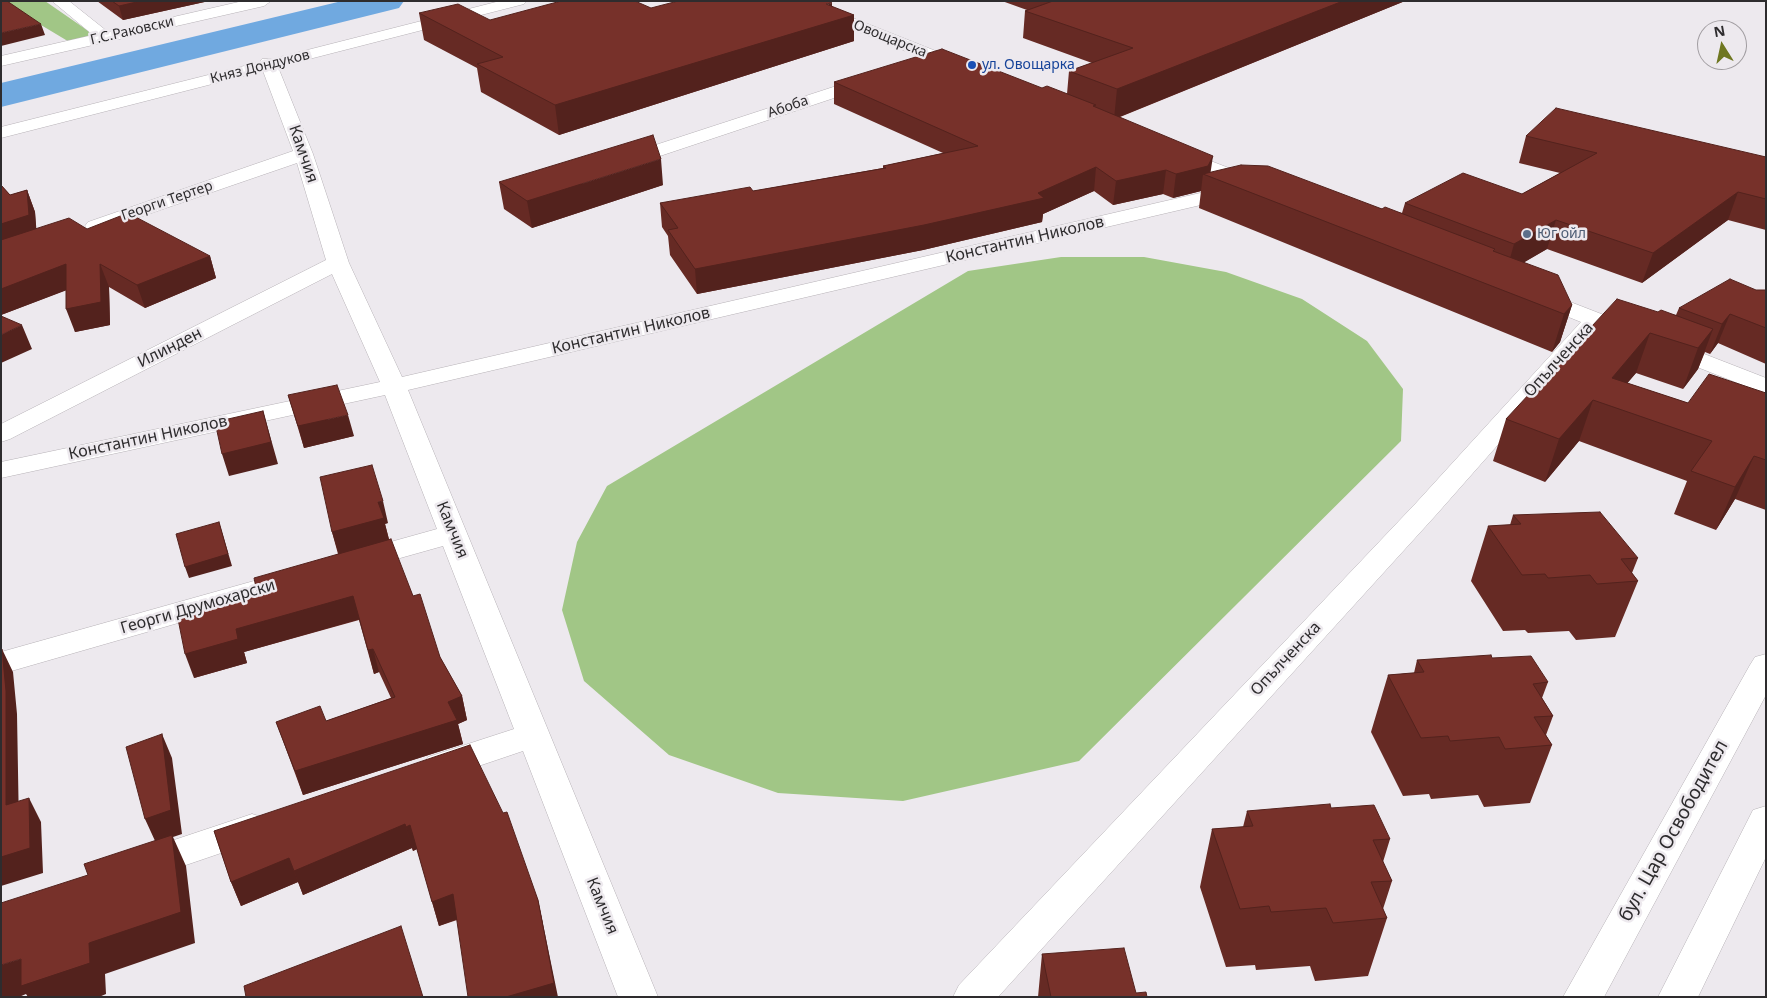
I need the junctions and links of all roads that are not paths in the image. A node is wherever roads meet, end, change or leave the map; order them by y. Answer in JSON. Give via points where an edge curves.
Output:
{"nodes":[{"id":1,"x":59,"y":1,"type":"edge"},
{"id":2,"x":264,"y":1,"type":"edge"},
{"id":3,"x":519,"y":1,"type":"edge"},
{"id":4,"x":796,"y":1,"type":"edge"},
{"id":5,"x":105,"y":37,"type":"junction"},
{"id":6,"x":936,"y":57,"type":"junction"},
{"id":7,"x":1,"y":61,"type":"edge"},
{"id":8,"x":268,"y":63,"type":"junction"},
{"id":9,"x":908,"y":67,"type":"edge"},
{"id":10,"x":971,"y":72,"type":"edge"},
{"id":11,"x":890,"y":73,"type":"edge"},
{"id":12,"x":1,"y":133,"type":"edge"},
{"id":13,"x":1162,"y":148,"type":"edge"},
{"id":14,"x":304,"y":154,"type":"junction"},
{"id":15,"x":641,"y":156,"type":"edge"},
{"id":16,"x":75,"y":233,"type":"edge"},
{"id":17,"x":338,"y":263,"type":"junction"},
{"id":18,"x":1521,"y":289,"type":"edge"},
{"id":19,"x":1596,"y":319,"type":"junction"},
{"id":20,"x":394,"y":386,"type":"junction"},
{"id":21,"x":1766,"y":387,"type":"edge"},
{"id":22,"x":1,"y":434,"type":"edge"},
{"id":23,"x":1,"y":470,"type":"edge"},
{"id":24,"x":453,"y":534,"type":"junction"},
{"id":25,"x":1,"y":663,"type":"edge"},
{"id":26,"x":1766,"y":665,"type":"edge"},
{"id":27,"x":533,"y":735,"type":"junction"},
{"id":28,"x":412,"y":775,"type":"edge"},
{"id":29,"x":281,"y":818,"type":"edge"},
{"id":30,"x":1766,"y":820,"type":"edge"},
{"id":31,"x":113,"y":874,"type":"edge"},
{"id":32,"x":638,"y":997,"type":"edge"},
{"id":33,"x":973,"y":997,"type":"edge"},
{"id":34,"x":1583,"y":997,"type":"edge"},
{"id":35,"x":1678,"y":997,"type":"edge"}],
"edges":[{"from":1,"to":5,"type":"street"},
{"from":2,"to":5,"type":"street","name":"Г.С.Раковски"},
{"from":3,"to":8,"type":"street","name":"Княз Дондуков"},
{"from":4,"to":6,"type":"street","name":"Овощарска"},
{"from":5,"to":7,"type":"street","name":"Г.С.Раковски"},
{"from":6,"to":9,"type":"street"},
{"from":6,"to":10,"type":"street","name":"Овощарска"},
{"from":8,"to":12,"type":"street","name":"Княз Дондуков"},
{"from":8,"to":14,"type":"street","name":"Камчия"},
{"from":11,"to":15,"type":"street","name":"Абоба"},
{"from":13,"to":20,"type":"street","name":"Константин Николов","via":[[1263,188]]},
{"from":14,"to":16,"type":"street","name":"Георги Тертер"},
{"from":14,"to":17,"type":"street","name":"Камчия"},
{"from":17,"to":20,"type":"street","name":"Камчия"},
{"from":17,"to":22,"type":"street","name":"Илинден"},
{"from":18,"to":19,"type":"street"},
{"from":19,"to":21,"type":"street"},
{"from":19,"to":33,"type":"street","name":"Опълченска","via":[[1426,509]]},
{"from":20,"to":23,"type":"street","name":"Константин Николов"},
{"from":20,"to":24,"type":"street","name":"Камчия"},
{"from":24,"to":25,"type":"street","name":"Георги Друмохарски"},
{"from":24,"to":27,"type":"street","name":"Камчия"},
{"from":26,"to":34,"type":"street","name":"бул. Цар Освободител"},
{"from":27,"to":28,"type":"street"},
{"from":27,"to":32,"type":"street","name":"Камчия"},
{"from":29,"to":31,"type":"street"},
{"from":30,"to":35,"type":"street"}]}
